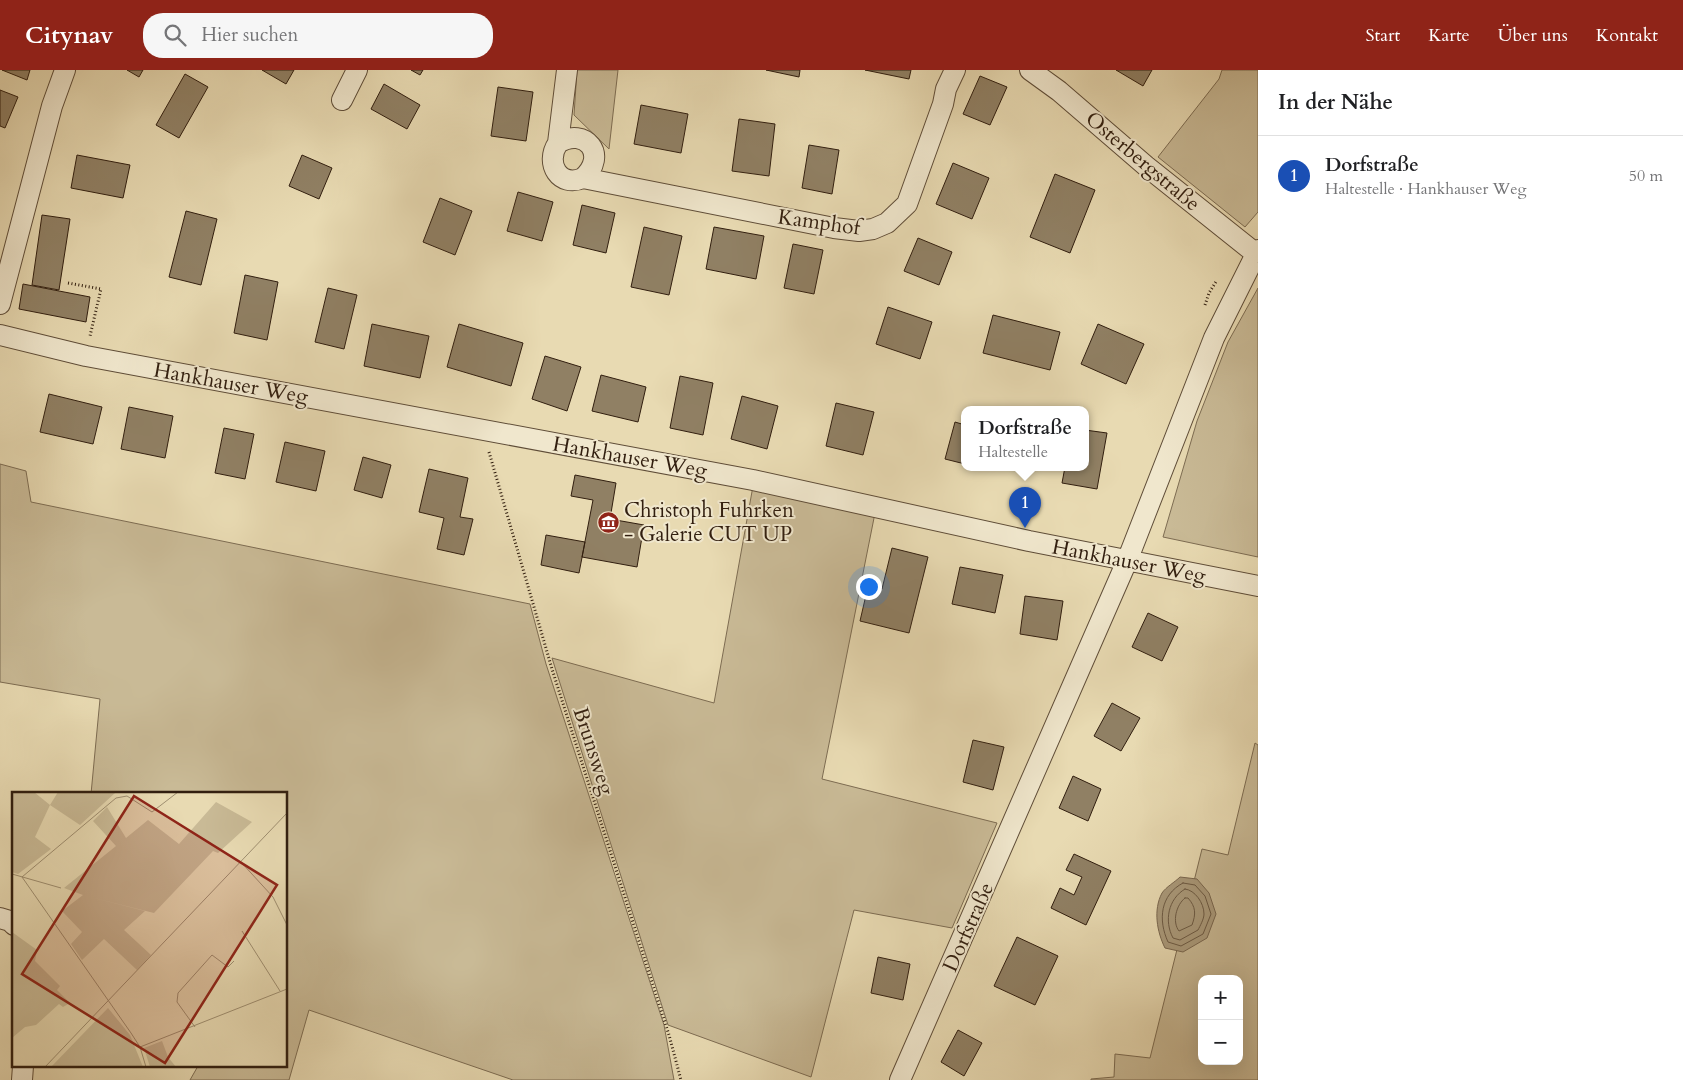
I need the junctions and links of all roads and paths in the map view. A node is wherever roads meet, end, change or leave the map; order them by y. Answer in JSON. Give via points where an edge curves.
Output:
{"nodes":[{"id":1,"x":65,"y":70,"type":"edge"},
{"id":2,"x":357,"y":70,"type":"edge"},
{"id":3,"x":567,"y":70,"type":"edge"},
{"id":4,"x":955,"y":70,"type":"edge"},
{"id":5,"x":1030,"y":70,"type":"edge"},
{"id":6,"x":342,"y":100,"type":"dead end"},
{"id":7,"x":558,"y":143,"type":"junction"},
{"id":8,"x":584,"y":178,"type":"junction"},
{"id":9,"x":1257,"y":251,"type":"edge"},
{"id":10,"x":68,"y":283,"type":"dead end"},
{"id":11,"x":0,"y":304,"type":"edge"},
{"id":12,"x":0,"y":335,"type":"edge"},
{"id":13,"x":86,"y":356,"type":"junction"},
{"id":14,"x":483,"y":430,"type":"junction"},
{"id":15,"x":1126,"y":561,"type":"junction"},
{"id":16,"x":1258,"y":586,"type":"edge"},
{"id":17,"x":0,"y":918,"type":"edge"},
{"id":18,"x":12,"y":923,"type":"edge"},
{"id":19,"x":681,"y":1080,"type":"edge"},
{"id":20,"x":900,"y":1080,"type":"edge"}],
"edges":[{"from":1,"to":11,"type":"street","via":[[52,106]]},
{"from":2,"to":6,"type":"street"},
{"from":3,"to":7,"type":"street","name":"Kamphof"},
{"from":4,"to":8,"type":"street","name":"Kamphof","via":[[907,204],[887,223],[873,229],[834,228]]},
{"from":5,"to":9,"type":"street","name":"Osterbergstraße","via":[[1059,90],[1146,166]]},
{"from":7,"to":8,"type":"street","name":"Kamphof","via":[[551,159],[554,169],[563,178],[575,181]]},
{"from":7,"to":8,"type":"street","via":[[575,137],[588,142],[595,161]]},
{"from":9,"to":15,"type":"street","name":"Dorfstraße","via":[[1214,338]]},
{"from":10,"to":13,"type":"path","via":[[101,289]]},
{"from":12,"to":13,"type":"street","name":"Hankhauser Weg"},
{"from":13,"to":14,"type":"street","name":"Hankhauser Weg"},
{"from":14,"to":15,"type":"street","name":"Hankhauser Weg","via":[[753,480]]},
{"from":14,"to":19,"type":"path","name":"Brunsweg","via":[[552,668]]},
{"from":15,"to":16,"type":"street","name":"Hankhauser Weg"},
{"from":15,"to":20,"type":"street","name":"Dorfstraße"},
{"from":17,"to":18,"type":"street"}]}
